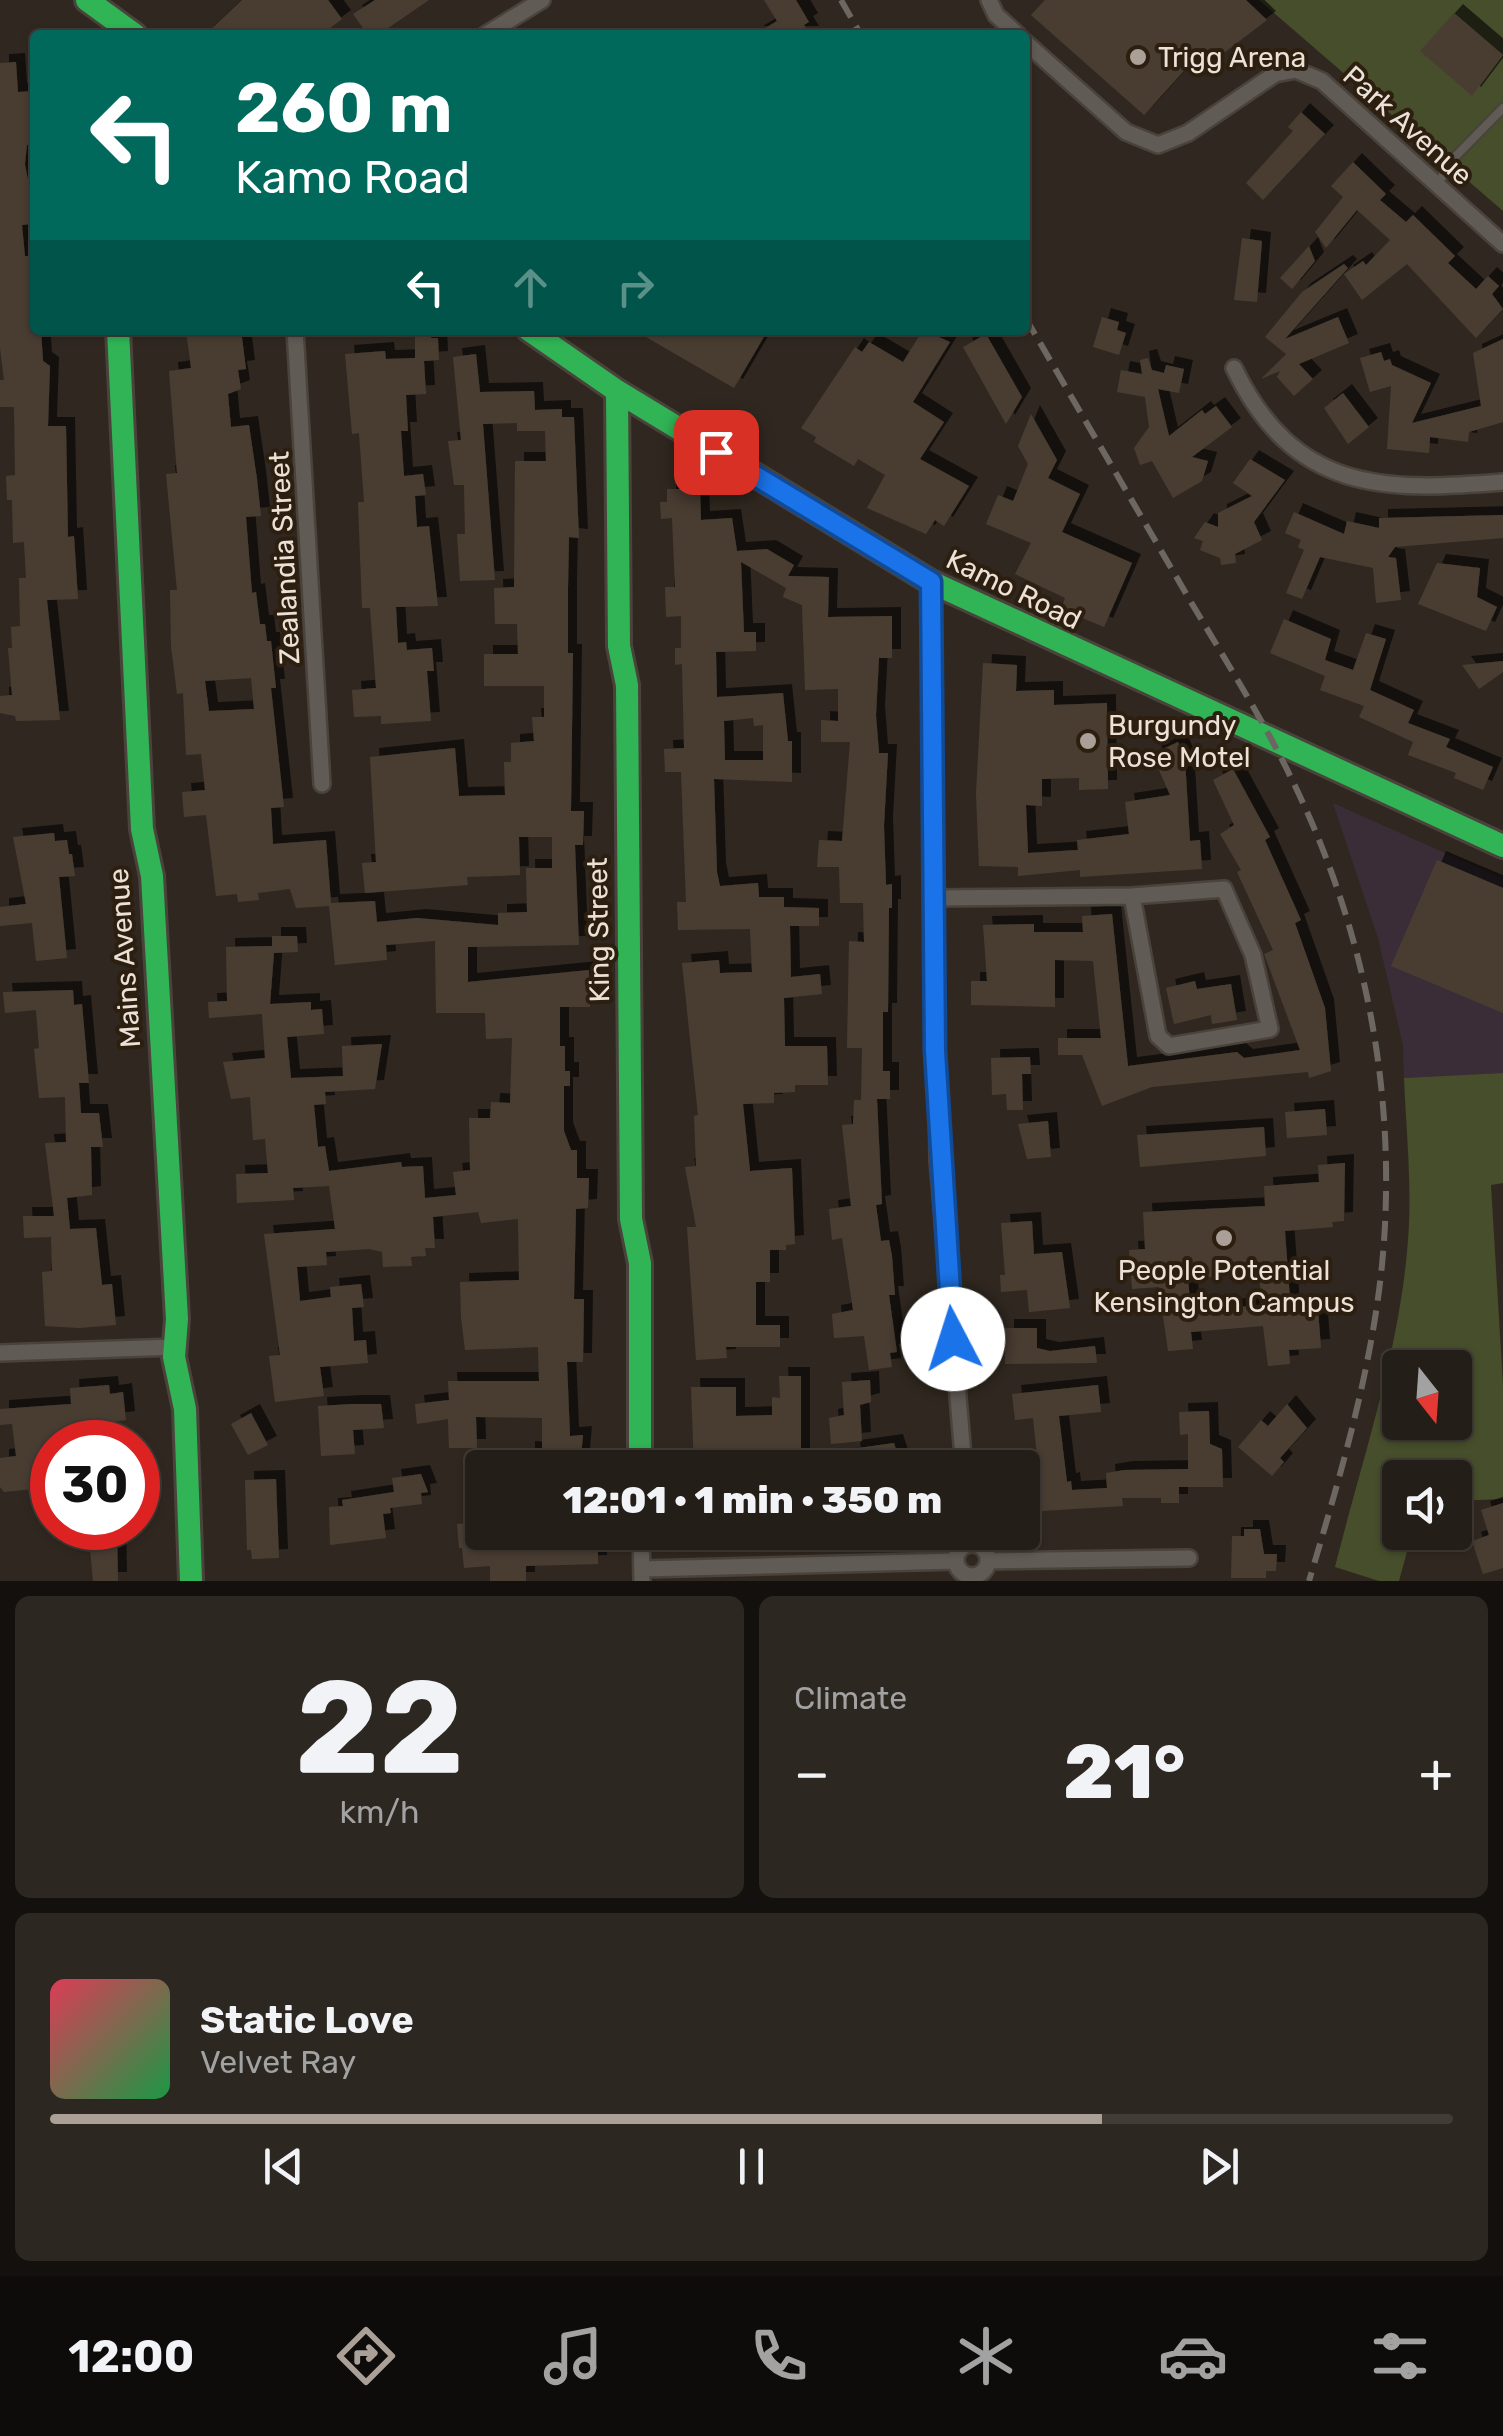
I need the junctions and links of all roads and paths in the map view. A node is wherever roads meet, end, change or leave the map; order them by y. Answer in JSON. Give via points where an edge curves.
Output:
{"nodes":[{"id":1,"x":87,"y":0,"type":"edge"},
{"id":2,"x":542,"y":0,"type":"edge"},
{"id":3,"x":989,"y":0,"type":"edge"},
{"id":4,"x":119,"y":30,"type":"edge"},
{"id":5,"x":493,"y":30,"type":"edge"},
{"id":6,"x":1012,"y":30,"type":"edge"},
{"id":7,"x":1030,"y":46,"type":"edge"},
{"id":8,"x":1503,"y":108,"type":"edge"},
{"id":9,"x":1437,"y":185,"type":"junction"},
{"id":10,"x":1503,"y":244,"type":"edge"},
{"id":11,"x":118,"y":335,"type":"edge"},
{"id":12,"x":295,"y":335,"type":"edge"},
{"id":13,"x":535,"y":335,"type":"edge"},
{"id":14,"x":1234,"y":368,"type":"dead end"},
{"id":15,"x":616,"y":391,"type":"junction"},
{"id":16,"x":1503,"y":482,"type":"edge"},
{"id":17,"x":931,"y":582,"type":"junction"},
{"id":18,"x":322,"y":784,"type":"dead end"},
{"id":19,"x":1503,"y":846,"type":"edge"},
{"id":20,"x":1132,"y":896,"type":"junction"},
{"id":21,"x":933,"y":898,"type":"junction"},
{"id":22,"x":174,"y":1347,"type":"junction"},
{"id":23,"x":0,"y":1353,"type":"edge"},
{"id":24,"x":640,"y":1450,"type":"edge"},
{"id":25,"x":962,"y":1450,"type":"edge"},
{"id":26,"x":641,"y":1550,"type":"edge"},
{"id":27,"x":960,"y":1550,"type":"edge"},
{"id":28,"x":982,"y":1550,"type":"edge"},
{"id":29,"x":1189,"y":1558,"type":"dead end"},
{"id":30,"x":956,"y":1561,"type":"junction"},
{"id":31,"x":988,"y":1561,"type":"junction"},
{"id":32,"x":642,"y":1575,"type":"edge"},
{"id":33,"x":975,"y":1578,"type":"edge"},
{"id":34,"x":191,"y":1581,"type":"edge"}],
"edges":[{"from":1,"to":4,"type":"street"},
{"from":2,"to":5,"type":"street"},
{"from":3,"to":6,"type":"street"},
{"from":7,"to":9,"type":"street","name":"Park Avenue","via":[[1126,132],[1158,144],[1188,134],[1275,74],[1296,70],[1322,80]]},
{"from":8,"to":9,"type":"lane"},
{"from":9,"to":10,"type":"street","name":"Park Avenue"},
{"from":11,"to":22,"type":"street","name":"Mains Avenue"},
{"from":12,"to":18,"type":"street","name":"Zealandia Street"},
{"from":13,"to":15,"type":"street","name":"Kamo Road"},
{"from":14,"to":16,"type":"street","via":[[1261,414],[1328,468],[1387,487]]},
{"from":15,"to":17,"type":"street","name":"Kamo Road"},
{"from":15,"to":24,"type":"street","name":"King Street"},
{"from":17,"to":19,"type":"street","name":"Kamo Road"},
{"from":17,"to":21,"type":"street"},
{"from":20,"to":20,"type":"street","via":[[1158,1036],[1169,1046],[1270,1029],[1253,955],[1224,888]]},
{"from":20,"to":21,"type":"street"},
{"from":21,"to":25,"type":"street","via":[[938,1160]]},
{"from":22,"to":23,"type":"street"},
{"from":22,"to":34,"type":"street","name":"Mains Avenue","via":[[185,1409]]},
{"from":26,"to":32,"type":"street"},
{"from":27,"to":30,"type":"street"},
{"from":28,"to":31,"type":"street"},
{"from":29,"to":31,"type":"street"},
{"from":30,"to":32,"type":"street"},
{"from":30,"to":33,"type":"street"},
{"from":31,"to":33,"type":"street"}]}
